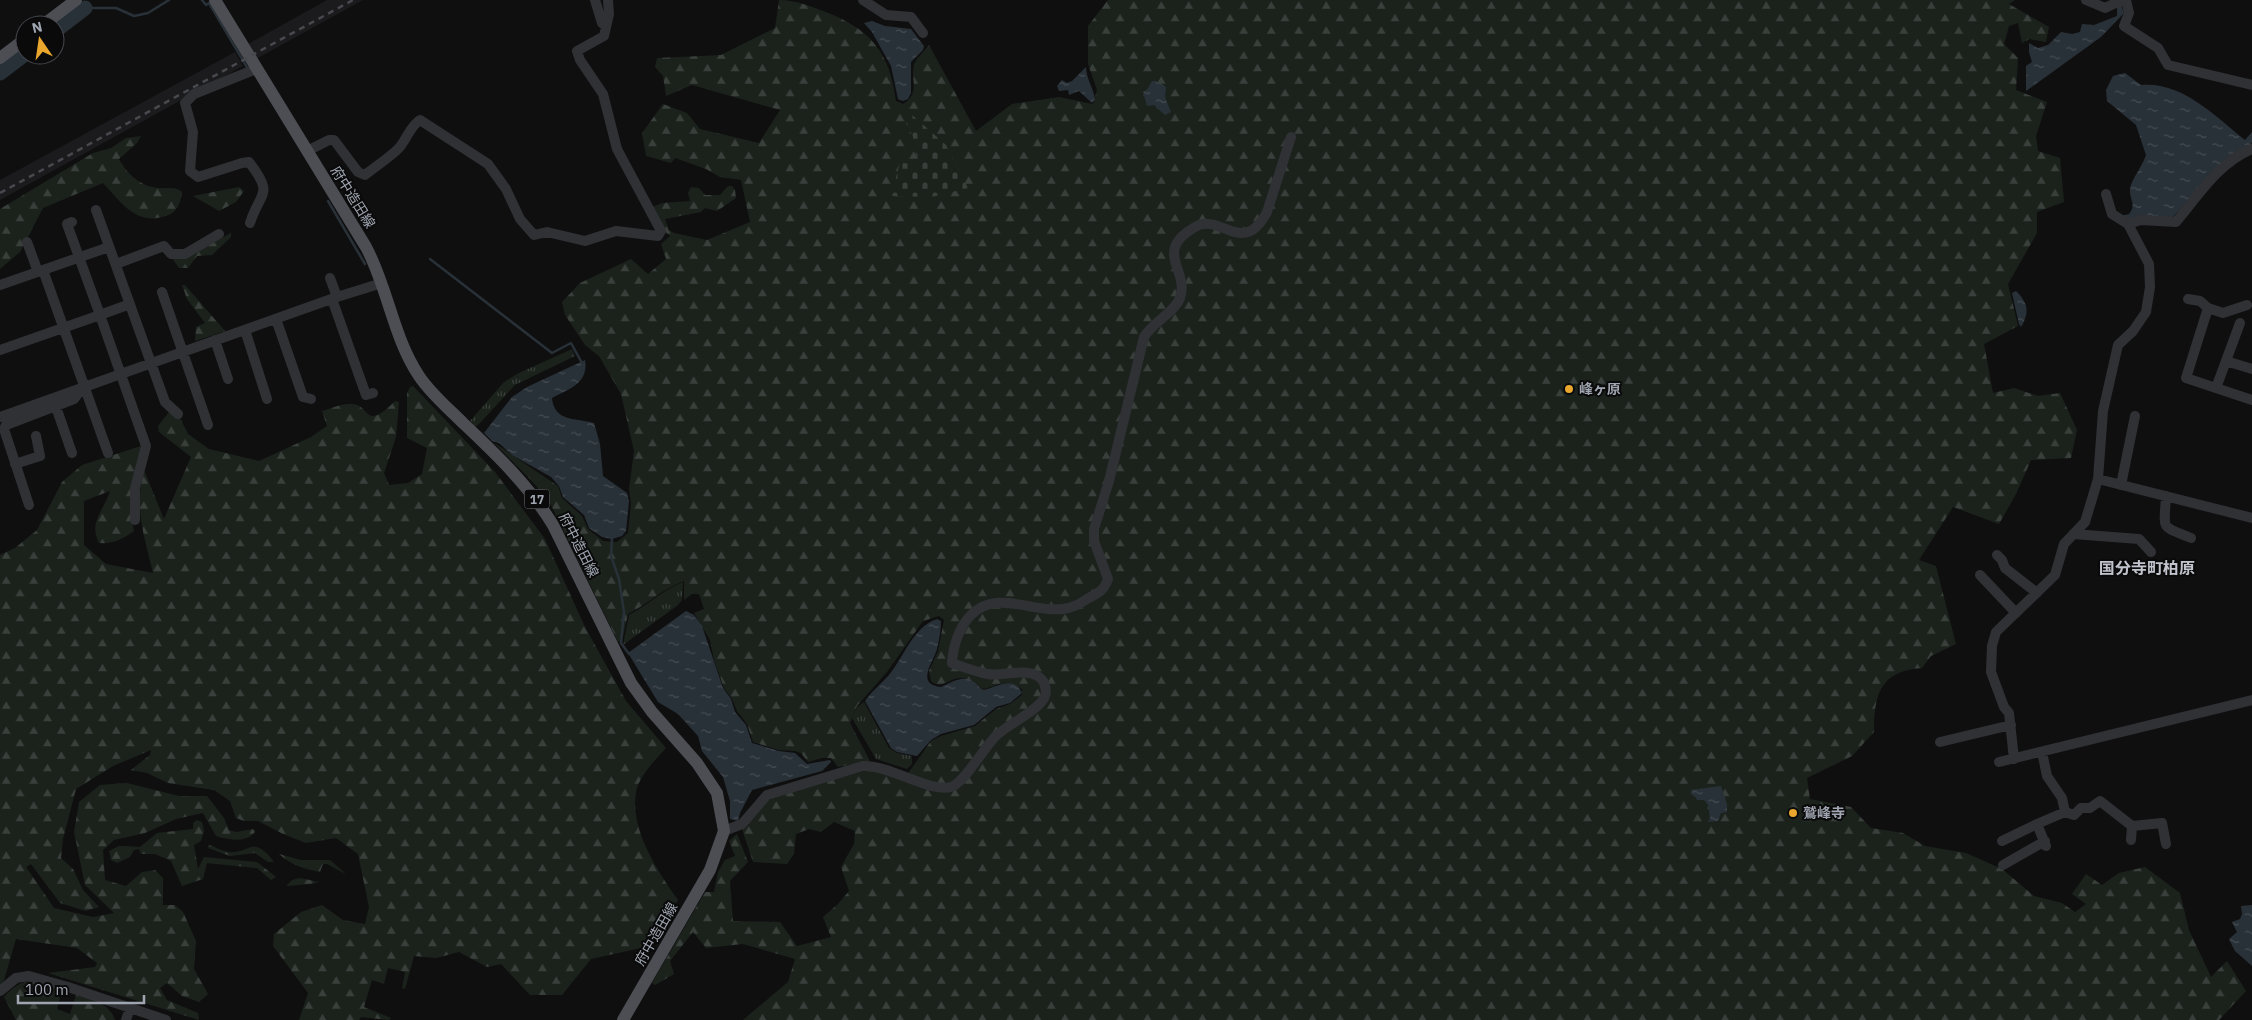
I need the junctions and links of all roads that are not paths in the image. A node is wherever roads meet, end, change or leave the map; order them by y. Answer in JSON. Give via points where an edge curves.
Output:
{"nodes":[{"id":1,"x":76,"y":0,"type":"edge"},
{"id":2,"x":215,"y":0,"type":"edge"},
{"id":3,"x":595,"y":0,"type":"edge"},
{"id":4,"x":608,"y":0,"type":"edge"},
{"id":5,"x":863,"y":0,"type":"edge"},
{"id":6,"x":2086,"y":0,"type":"edge"},
{"id":7,"x":2122,"y":0,"type":"edge"},
{"id":8,"x":2126,"y":0,"type":"edge"},
{"id":9,"x":56,"y":15,"type":"edge"},
{"id":10,"x":606,"y":26,"type":"junction"},
{"id":11,"x":923,"y":33,"type":"dead end"},
{"id":12,"x":15,"y":47,"type":"edge"},
{"id":13,"x":0,"y":58,"type":"edge"},
{"id":14,"x":256,"y":69,"type":"junction"},
{"id":15,"x":2252,"y":85,"type":"edge"},
{"id":16,"x":1291,"y":138,"type":"dead end"},
{"id":17,"x":2252,"y":149,"type":"edge"},
{"id":18,"x":307,"y":152,"type":"junction"},
{"id":19,"x":2106,"y":194,"type":"dead end"},
{"id":20,"x":96,"y":210,"type":"dead end"},
{"id":21,"x":72,"y":222,"type":"dead end"},
{"id":22,"x":250,"y":223,"type":"dead end"},
{"id":23,"x":2128,"y":224,"type":"junction"},
{"id":24,"x":219,"y":234,"type":"dead end"},
{"id":25,"x":27,"y":242,"type":"dead end"},
{"id":26,"x":109,"y":247,"type":"junction"},
{"id":27,"x":79,"y":257,"type":"junction"},
{"id":28,"x":116,"y":264,"type":"junction"},
{"id":29,"x":40,"y":271,"type":"junction"},
{"id":30,"x":330,"y":278,"type":"dead end"},
{"id":31,"x":382,"y":283,"type":"junction"},
{"id":32,"x":0,"y":285,"type":"edge"},
{"id":33,"x":162,"y":292,"type":"dead end"},
{"id":34,"x":335,"y":298,"type":"junction"},
{"id":35,"x":2188,"y":298,"type":"dead end"},
{"id":36,"x":130,"y":304,"type":"junction"},
{"id":37,"x":2247,"y":306,"type":"dead end"},
{"id":38,"x":2208,"y":308,"type":"junction"},
{"id":39,"x":100,"y":315,"type":"junction"},
{"id":40,"x":276,"y":319,"type":"junction"},
{"id":41,"x":2240,"y":323,"type":"dead end"},
{"id":42,"x":64,"y":328,"type":"junction"},
{"id":43,"x":245,"y":330,"type":"junction"},
{"id":44,"x":215,"y":340,"type":"junction"},
{"id":45,"x":0,"y":350,"type":"edge"},
{"id":46,"x":182,"y":352,"type":"junction"},
{"id":47,"x":2226,"y":361,"type":"junction"},
{"id":48,"x":151,"y":362,"type":"junction"},
{"id":49,"x":2252,"y":369,"type":"edge"},
{"id":50,"x":120,"y":374,"type":"junction"},
{"id":51,"x":228,"y":379,"type":"dead end"},
{"id":52,"x":84,"y":386,"type":"junction"},
{"id":53,"x":2216,"y":388,"type":"junction"},
{"id":54,"x":373,"y":393,"type":"dead end"},
{"id":55,"x":267,"y":399,"type":"dead end"},
{"id":56,"x":311,"y":399,"type":"dead end"},
{"id":57,"x":2252,"y":400,"type":"edge"},
{"id":58,"x":56,"y":407,"type":"junction"},
{"id":59,"x":178,"y":414,"type":"dead end"},
{"id":60,"x":2135,"y":416,"type":"dead end"},
{"id":61,"x":0,"y":417,"type":"edge"},
{"id":62,"x":208,"y":424,"type":"dead end"},
{"id":63,"x":36,"y":436,"type":"dead end"},
{"id":64,"x":72,"y":452,"type":"dead end"},
{"id":65,"x":108,"y":453,"type":"dead end"},
{"id":66,"x":15,"y":464,"type":"junction"},
{"id":67,"x":2098,"y":479,"type":"junction"},
{"id":68,"x":2121,"y":485,"type":"junction"},
{"id":69,"x":2166,"y":496,"type":"junction"},
{"id":70,"x":29,"y":505,"type":"dead end"},
{"id":71,"x":2252,"y":518,"type":"edge"},
{"id":72,"x":135,"y":520,"type":"dead end"},
{"id":73,"x":2073,"y":534,"type":"junction"},
{"id":74,"x":2191,"y":538,"type":"dead end"},
{"id":75,"x":2151,"y":552,"type":"dead end"},
{"id":76,"x":1997,"y":555,"type":"dead end"},
{"id":77,"x":1980,"y":575,"type":"dead end"},
{"id":78,"x":2037,"y":593,"type":"junction"},
{"id":79,"x":2016,"y":613,"type":"junction"},
{"id":80,"x":2252,"y":700,"type":"edge"},
{"id":81,"x":2011,"y":725,"type":"junction"},
{"id":82,"x":1940,"y":742,"type":"dead end"},
{"id":83,"x":2042,"y":752,"type":"junction"},
{"id":84,"x":2014,"y":758,"type":"junction"},
{"id":85,"x":1999,"y":762,"type":"dead end"},
{"id":86,"x":2065,"y":812,"type":"junction"},
{"id":87,"x":2037,"y":824,"type":"junction"},
{"id":88,"x":2132,"y":826,"type":"junction"},
{"id":89,"x":724,"y":831,"type":"junction"},
{"id":90,"x":2130,"y":840,"type":"dead end"},
{"id":91,"x":2002,"y":841,"type":"dead end"},
{"id":92,"x":2166,"y":844,"type":"dead end"},
{"id":93,"x":2003,"y":865,"type":"dead end"},
{"id":94,"x":0,"y":992,"type":"edge"},
{"id":95,"x":130,"y":1008,"type":"junction"},
{"id":96,"x":126,"y":1020,"type":"edge"},
{"id":97,"x":166,"y":1020,"type":"edge"},
{"id":98,"x":623,"y":1020,"type":"edge"}],
"edges":[{"from":1,"to":9,"type":"main road"},
{"from":2,"to":14,"type":"main road","name":"府中造田線","number":"17"},
{"from":3,"to":10,"type":"street","via":[[602,23]]},
{"from":4,"to":10,"type":"street"},
{"from":5,"to":11,"type":"street","via":[[886,15],[911,16]]},
{"from":6,"to":7,"type":"street","via":[[2105,8]]},
{"from":8,"to":15,"type":"street","via":[[2129,13],[2124,26],[2158,48],[2168,65]]},
{"from":10,"to":18,"type":"street","via":[[604,36],[577,51],[603,94],[617,149],[653,213],[661,232],[658,236],[616,231],[585,241],[548,232],[534,235],[520,219],[506,189],[488,164],[420,120],[401,146],[365,175],[358,172],[334,140]]},
{"from":12,"to":13,"type":"main road"},
{"from":14,"to":18,"type":"main road","name":"府中造田線","number":"17"},
{"from":14,"to":22,"type":"street","via":[[194,94],[185,103],[193,132],[190,171],[198,176],[249,162],[258,173],[263,197],[253,210]]},
{"from":16,"to":89,"type":"street","via":[[1261,223],[1240,234],[1219,226],[1196,226],[1174,247],[1181,296],[1144,337],[1109,481],[1094,528],[1094,541],[1108,579],[1104,589],[1076,606],[1062,609],[997,602],[980,606],[965,621],[953,648],[952,663],[989,674],[1025,673],[1043,680],[1046,695],[1040,703],[998,734],[976,758],[965,777],[952,787],[941,788],[886,768],[863,766],[767,795],[742,824]]},
{"from":17,"to":23,"type":"street","via":[[2235,156],[2176,222],[2141,220]]},
{"from":18,"to":31,"type":"main road","name":"府中造田線","number":"17","via":[[361,238]]},
{"from":19,"to":23,"type":"street","via":[[2112,214]]},
{"from":20,"to":26,"type":"street"},
{"from":21,"to":27,"type":"street","via":[[67,224]]},
{"from":23,"to":67,"type":"street","via":[[2149,264],[2150,287],[2146,312],[2118,345],[2103,411]]},
{"from":24,"to":28,"type":"street","via":[[185,254],[171,254],[164,246]]},
{"from":25,"to":29,"type":"street"},
{"from":26,"to":27,"type":"street"},
{"from":26,"to":28,"type":"street"},
{"from":27,"to":29,"type":"street"},
{"from":27,"to":39,"type":"street"},
{"from":28,"to":36,"type":"street"},
{"from":29,"to":32,"type":"street"},
{"from":29,"to":42,"type":"street"},
{"from":30,"to":34,"type":"street"},
{"from":31,"to":34,"type":"street"},
{"from":31,"to":89,"type":"main road","name":"府中造田線","number":"17","via":[[403,347],[420,378],[516,474],[538,501],[631,683],[697,763],[717,793]]},
{"from":33,"to":46,"type":"street"},
{"from":34,"to":40,"type":"street"},
{"from":34,"to":54,"type":"street","via":[[366,395]]},
{"from":35,"to":38,"type":"street","via":[[2200,301]]},
{"from":36,"to":39,"type":"street"},
{"from":36,"to":48,"type":"street"},
{"from":37,"to":38,"type":"street","via":[[2223,313]]},
{"from":38,"to":53,"type":"street","via":[[2186,378]]},
{"from":39,"to":42,"type":"street"},
{"from":39,"to":50,"type":"street"},
{"from":40,"to":43,"type":"street"},
{"from":40,"to":56,"type":"street","via":[[303,397]]},
{"from":41,"to":47,"type":"street"},
{"from":42,"to":45,"type":"street"},
{"from":42,"to":52,"type":"street"},
{"from":43,"to":44,"type":"street"},
{"from":43,"to":55,"type":"street"},
{"from":44,"to":46,"type":"street"},
{"from":44,"to":51,"type":"street"},
{"from":46,"to":48,"type":"street"},
{"from":46,"to":62,"type":"street"},
{"from":47,"to":49,"type":"street"},
{"from":47,"to":53,"type":"street"},
{"from":48,"to":50,"type":"street"},
{"from":48,"to":59,"type":"street","via":[[165,402]]},
{"from":50,"to":52,"type":"street"},
{"from":50,"to":72,"type":"street","via":[[146,446],[135,488]]},
{"from":52,"to":58,"type":"street","via":[[74,399]]},
{"from":52,"to":61,"type":"street"},
{"from":52,"to":65,"type":"street"},
{"from":53,"to":57,"type":"street"},
{"from":58,"to":64,"type":"street"},
{"from":58,"to":66,"type":"street","via":[[6,426],[4,429]]},
{"from":60,"to":68,"type":"street"},
{"from":63,"to":66,"type":"street","via":[[40,456]]},
{"from":66,"to":70,"type":"street"},
{"from":67,"to":68,"type":"street"},
{"from":67,"to":73,"type":"street","via":[[2086,522]]},
{"from":68,"to":69,"type":"street"},
{"from":69,"to":71,"type":"street"},
{"from":69,"to":74,"type":"street","via":[[2164,524],[2169,531]]},
{"from":73,"to":75,"type":"street","via":[[2139,539]]},
{"from":73,"to":78,"type":"street","via":[[2064,544],[2056,575]]},
{"from":76,"to":78,"type":"street","via":[[2006,568]]},
{"from":77,"to":79,"type":"street"},
{"from":78,"to":79,"type":"street"},
{"from":79,"to":81,"type":"street","via":[[1996,632],[1992,646],[1991,672]]},
{"from":80,"to":83,"type":"street"},
{"from":81,"to":82,"type":"street"},
{"from":81,"to":84,"type":"street"},
{"from":83,"to":84,"type":"street"},
{"from":83,"to":86,"type":"street","via":[[2047,776],[2062,798]]},
{"from":84,"to":85,"type":"street"},
{"from":86,"to":87,"type":"street"},
{"from":86,"to":88,"type":"street","via":[[2074,815],[2081,808],[2090,808],[2100,801]]},
{"from":87,"to":91,"type":"street"},
{"from":87,"to":93,"type":"street","via":[[2046,843]]},
{"from":88,"to":90,"type":"street"},
{"from":88,"to":92,"type":"street","via":[[2162,823]]},
{"from":89,"to":98,"type":"main road","name":"府中造田線","via":[[710,870]]},
{"from":94,"to":95,"type":"street","via":[[16,978],[29,976]]},
{"from":95,"to":96,"type":"street"},
{"from":95,"to":97,"type":"street"}]}
